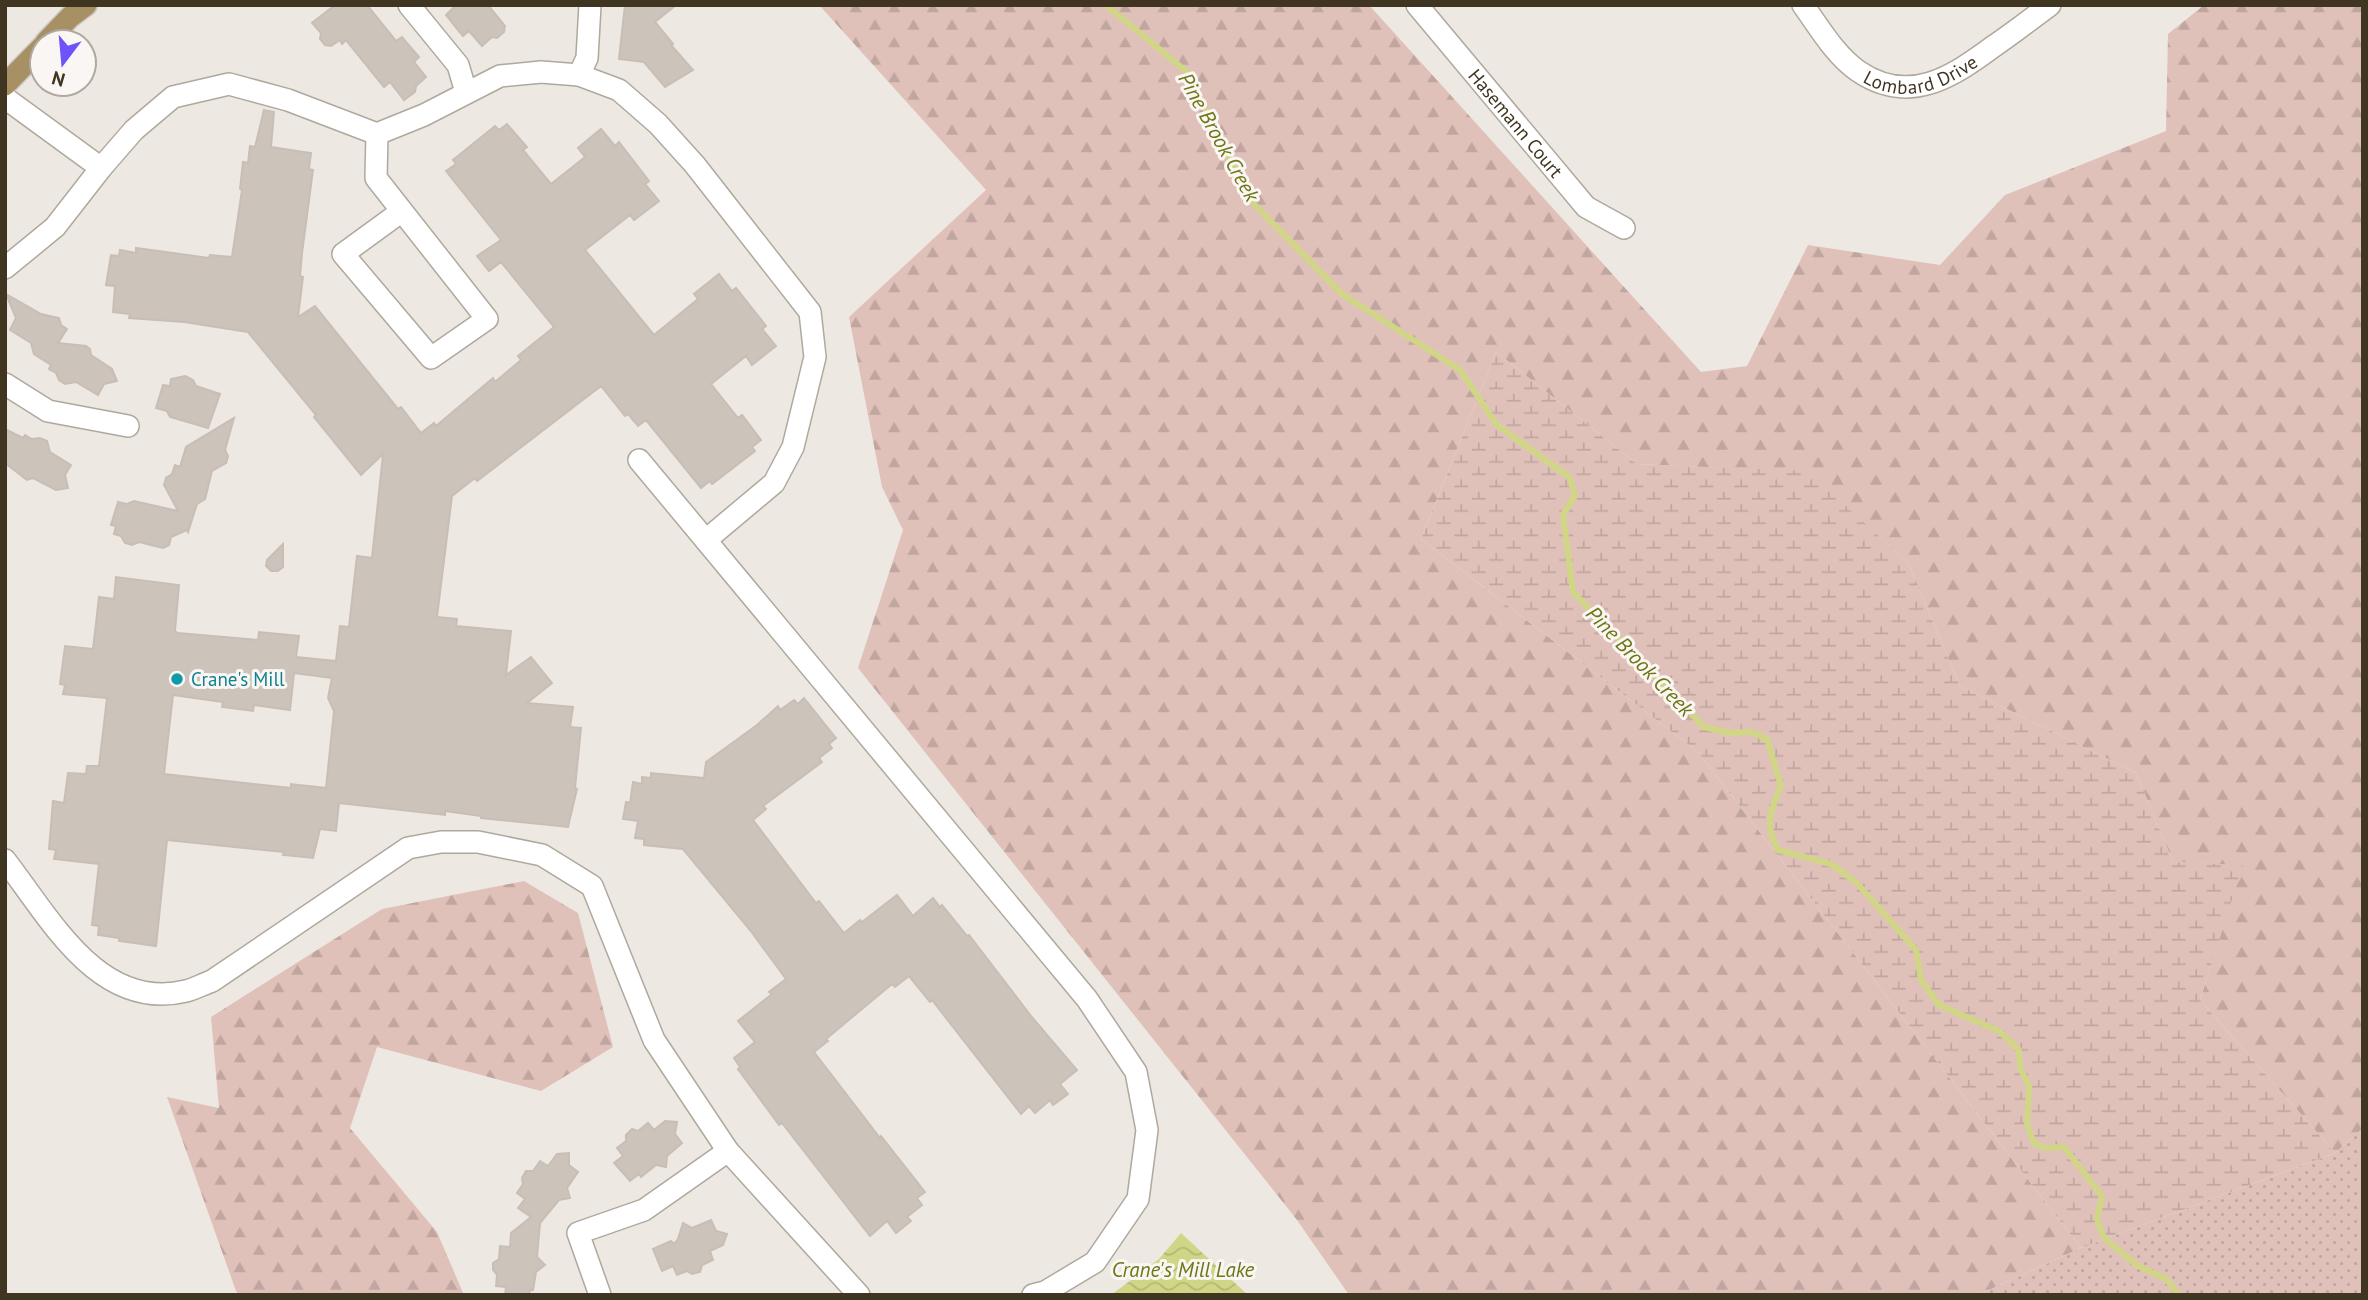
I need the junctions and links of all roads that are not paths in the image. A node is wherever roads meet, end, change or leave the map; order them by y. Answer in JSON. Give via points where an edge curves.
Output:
{"nodes":[{"id":1,"x":86,"y":5,"type":"edge"},
{"id":2,"x":408,"y":5,"type":"edge"},
{"id":3,"x":590,"y":5,"type":"edge"},
{"id":4,"x":1417,"y":5,"type":"edge"},
{"id":5,"x":1803,"y":5,"type":"edge"},
{"id":6,"x":2050,"y":5,"type":"edge"},
{"id":7,"x":59,"y":28,"type":"edge"},
{"id":8,"x":28,"y":61,"type":"edge"},
{"id":9,"x":579,"y":75,"type":"junction"},
{"id":10,"x":5,"y":85,"type":"edge"},
{"id":11,"x":466,"y":92,"type":"junction"},
{"id":12,"x":5,"y":97,"type":"edge"},
{"id":13,"x":377,"y":134,"type":"junction"},
{"id":14,"x":101,"y":168,"type":"junction"},
{"id":15,"x":402,"y":211,"type":"junction"},
{"id":16,"x":1624,"y":228,"type":"dead end"},
{"id":17,"x":5,"y":268,"type":"edge"},
{"id":18,"x":5,"y":384,"type":"edge"},
{"id":19,"x":128,"y":426,"type":"dead end"},
{"id":20,"x":639,"y":460,"type":"dead end"},
{"id":21,"x":706,"y":540,"type":"junction"},
{"id":22,"x":5,"y":860,"type":"edge"},
{"id":23,"x":728,"y":1151,"type":"junction"},
{"id":24,"x":600,"y":1295,"type":"edge"},
{"id":25,"x":859,"y":1295,"type":"edge"},
{"id":26,"x":1033,"y":1295,"type":"edge"}],
"edges":[{"from":1,"to":7,"type":"main road"},
{"from":2,"to":11,"type":"street","via":[[457,65]]},
{"from":3,"to":9,"type":"street","via":[[587,58]]},
{"from":4,"to":16,"type":"street","name":"Hasemann Court","via":[[1586,207]]},
{"from":5,"to":6,"type":"street","name":"Lombard Drive","via":[[1858,71],[1892,86],[1911,87],[1947,78]]},
{"from":8,"to":10,"type":"main road"},
{"from":9,"to":11,"type":"street","via":[[500,76]]},
{"from":9,"to":21,"type":"street","via":[[619,90],[658,124],[810,312],[816,357],[793,447],[774,483]]},
{"from":11,"to":13,"type":"street"},
{"from":12,"to":14,"type":"street"},
{"from":13,"to":14,"type":"street","via":[[288,100],[229,84],[173,97],[134,130]]},
{"from":13,"to":15,"type":"street","via":[[376,178]]},
{"from":14,"to":17,"type":"street","via":[[55,227]]},
{"from":15,"to":15,"type":"street","via":[[487,319],[431,358],[342,254]]},
{"from":18,"to":19,"type":"street","via":[[48,411]]},
{"from":20,"to":21,"type":"street"},
{"from":21,"to":26,"type":"street","via":[[1087,999],[1136,1072],[1147,1130],[1138,1199],[1095,1262]]},
{"from":22,"to":23,"type":"street","via":[[80,958],[107,979],[136,991],[160,993],[186,991],[212,981],[408,848],[478,842],[542,855],[592,886],[654,1040]]},
{"from":23,"to":24,"type":"street","via":[[644,1210],[578,1233]]},
{"from":23,"to":25,"type":"street"}]}
